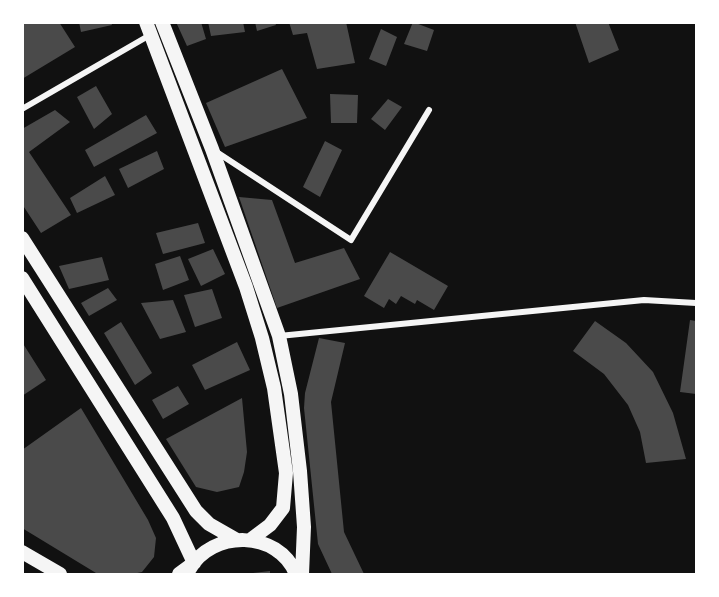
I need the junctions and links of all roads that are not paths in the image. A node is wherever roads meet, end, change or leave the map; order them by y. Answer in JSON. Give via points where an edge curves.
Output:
{"nodes":[{"id":1,"x":162,"y":22,"type":"edge"},
{"id":2,"x":148,"y":29,"type":"edge"},
{"id":3,"x":22,"y":109,"type":"edge"},
{"id":4,"x":429,"y":110,"type":"dead end"},
{"id":5,"x":212,"y":149,"type":"junction"},
{"id":6,"x":22,"y":238,"type":"edge"},
{"id":7,"x":22,"y":278,"type":"edge"},
{"id":8,"x":696,"y":303,"type":"edge"},
{"id":9,"x":279,"y":336,"type":"junction"},
{"id":10,"x":243,"y":540,"type":"junction"},
{"id":11,"x":22,"y":552,"type":"edge"},
{"id":12,"x":190,"y":568,"type":"edge"},
{"id":13,"x":60,"y":574,"type":"edge"},
{"id":14,"x":179,"y":574,"type":"edge"},
{"id":15,"x":296,"y":574,"type":"edge"},
{"id":16,"x":302,"y":574,"type":"edge"}],
"edges":[{"from":1,"to":5,"type":"main road"},
{"from":2,"to":3,"type":"street"},
{"from":2,"to":10,"type":"main road","via":[[246,287],[274,388],[286,473],[282,508],[270,525]]},
{"from":4,"to":5,"type":"street","via":[[351,240]]},
{"from":5,"to":9,"type":"main road"},
{"from":6,"to":10,"type":"main road","via":[[196,511],[209,524]]},
{"from":7,"to":12,"type":"main road","via":[[173,518]]},
{"from":8,"to":9,"type":"street","via":[[644,300]]},
{"from":9,"to":16,"type":"main road","via":[[300,471]]},
{"from":10,"to":12,"type":"main road","via":[[220,543],[205,551]]},
{"from":10,"to":15,"type":"main road","via":[[268,546],[283,556]]},
{"from":11,"to":13,"type":"main road"},
{"from":12,"to":14,"type":"main road"}]}
